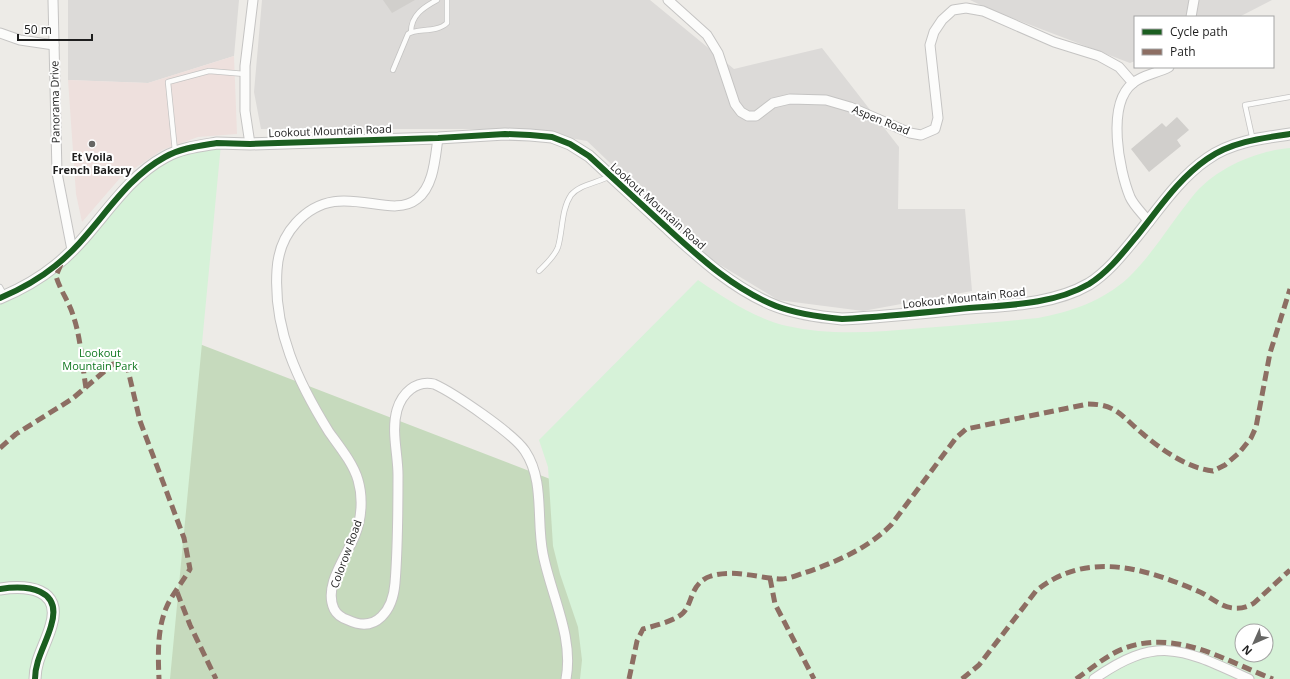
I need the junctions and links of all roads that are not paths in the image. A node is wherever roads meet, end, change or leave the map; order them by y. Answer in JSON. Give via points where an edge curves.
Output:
{"nodes":[{"id":1,"x":53,"y":0,"type":"edge"},
{"id":2,"x":253,"y":0,"type":"edge"},
{"id":3,"x":438,"y":0,"type":"edge"},
{"id":4,"x":447,"y":0,"type":"edge"},
{"id":5,"x":668,"y":0,"type":"edge"},
{"id":6,"x":1194,"y":0,"type":"edge"},
{"id":7,"x":1191,"y":16,"type":"edge"},
{"id":8,"x":0,"y":32,"type":"edge"},
{"id":9,"x":411,"y":32,"type":"junction"},
{"id":10,"x":54,"y":45,"type":"junction"},
{"id":11,"x":1167,"y":68,"type":"edge"},
{"id":12,"x":392,"y":70,"type":"dead end"},
{"id":13,"x":245,"y":74,"type":"junction"},
{"id":14,"x":1133,"y":83,"type":"junction"},
{"id":15,"x":1290,"y":97,"type":"edge"},
{"id":16,"x":1290,"y":134,"type":"edge"},
{"id":17,"x":438,"y":138,"type":"junction"},
{"id":18,"x":1253,"y":141,"type":"junction"},
{"id":19,"x":250,"y":144,"type":"junction"},
{"id":20,"x":175,"y":153,"type":"junction"},
{"id":21,"x":610,"y":176,"type":"junction"},
{"id":22,"x":1149,"y":222,"type":"junction"},
{"id":23,"x":72,"y":250,"type":"junction"},
{"id":24,"x":540,"y":271,"type":"dead end"},
{"id":25,"x":2,"y":294,"type":"edge"},
{"id":26,"x":0,"y":589,"type":"edge"},
{"id":27,"x":36,"y":679,"type":"edge"},
{"id":28,"x":566,"y":679,"type":"edge"},
{"id":29,"x":1094,"y":679,"type":"edge"},
{"id":30,"x":1249,"y":679,"type":"edge"}],
"edges":[{"from":1,"to":10,"type":"street","name":"Panorama Drive"},
{"from":2,"to":13,"type":"street"},
{"from":3,"to":9,"type":"lane","via":[[414,17]]},
{"from":4,"to":9,"type":"lane","via":[[448,20],[444,26]]},
{"from":5,"to":14,"type":"street","name":"Aspen Road","via":[[707,35],[718,54],[735,104],[748,116],[756,116],[773,103],[790,99],[826,100],[850,107],[910,133],[921,135],[930,132],[935,129],[938,118],[930,45],[934,32],[942,20],[953,10],[966,8],[983,11],[1054,42],[1098,56],[1119,67]]},
{"from":6,"to":7,"type":"street"},
{"from":8,"to":10,"type":"street","via":[[20,40]]},
{"from":9,"to":12,"type":"lane"},
{"from":10,"to":23,"type":"street","name":"Panorama Drive","via":[[57,173]]},
{"from":11,"to":14,"type":"street"},
{"from":13,"to":19,"type":"street","via":[[245,111]]},
{"from":13,"to":20,"type":"lane","via":[[209,71],[168,82]]},
{"from":14,"to":22,"type":"street","via":[[1122,97],[1116,113],[1116,133],[1130,198]]},
{"from":15,"to":18,"type":"lane","via":[[1245,105]]},
{"from":16,"to":18,"type":"street","name":"Lookout Mountain Road"},
{"from":17,"to":19,"type":"street","name":"Lookout Mountain Road"},
{"from":17,"to":21,"type":"street","name":"Lookout Mountain Road","via":[[505,134],[552,137],[589,156]]},
{"from":17,"to":28,"type":"street","name":"Colorow Road","via":[[428,184],[419,198],[407,205],[393,206],[351,200],[333,201],[318,206],[302,216],[290,230],[280,250],[277,271],[278,302],[282,333],[292,364],[305,391],[358,478],[360,520],[331,596],[334,608],[340,616],[354,624],[369,625],[381,618],[389,609],[396,576],[396,413],[403,397],[411,388],[422,383],[434,384],[508,433],[531,462],[538,486],[542,554],[566,638]]},
{"from":18,"to":22,"type":"street","name":"Lookout Mountain Road","via":[[1232,146],[1207,158],[1189,174]]},
{"from":19,"to":20,"type":"street","name":"Lookout Mountain Road","via":[[217,143],[191,147]]},
{"from":20,"to":23,"type":"street","name":"Lookout Mountain Road","via":[[148,167],[132,182]]},
{"from":21,"to":22,"type":"street","name":"Lookout Mountain Road","via":[[698,257],[735,285],[777,307],[842,319],[1016,303],[1049,299],[1074,292],[1108,270]]},
{"from":21,"to":24,"type":"lane","via":[[583,186],[571,195],[562,219],[558,247]]},
{"from":23,"to":25,"type":"street","name":"Lookout Mountain Road","via":[[55,267]]},
{"from":26,"to":27,"type":"street","via":[[34,588],[45,594],[51,603],[52,621],[38,658]]},
{"from":29,"to":30,"type":"street","via":[[1127,658],[1145,652],[1166,650],[1198,657]]}]}
